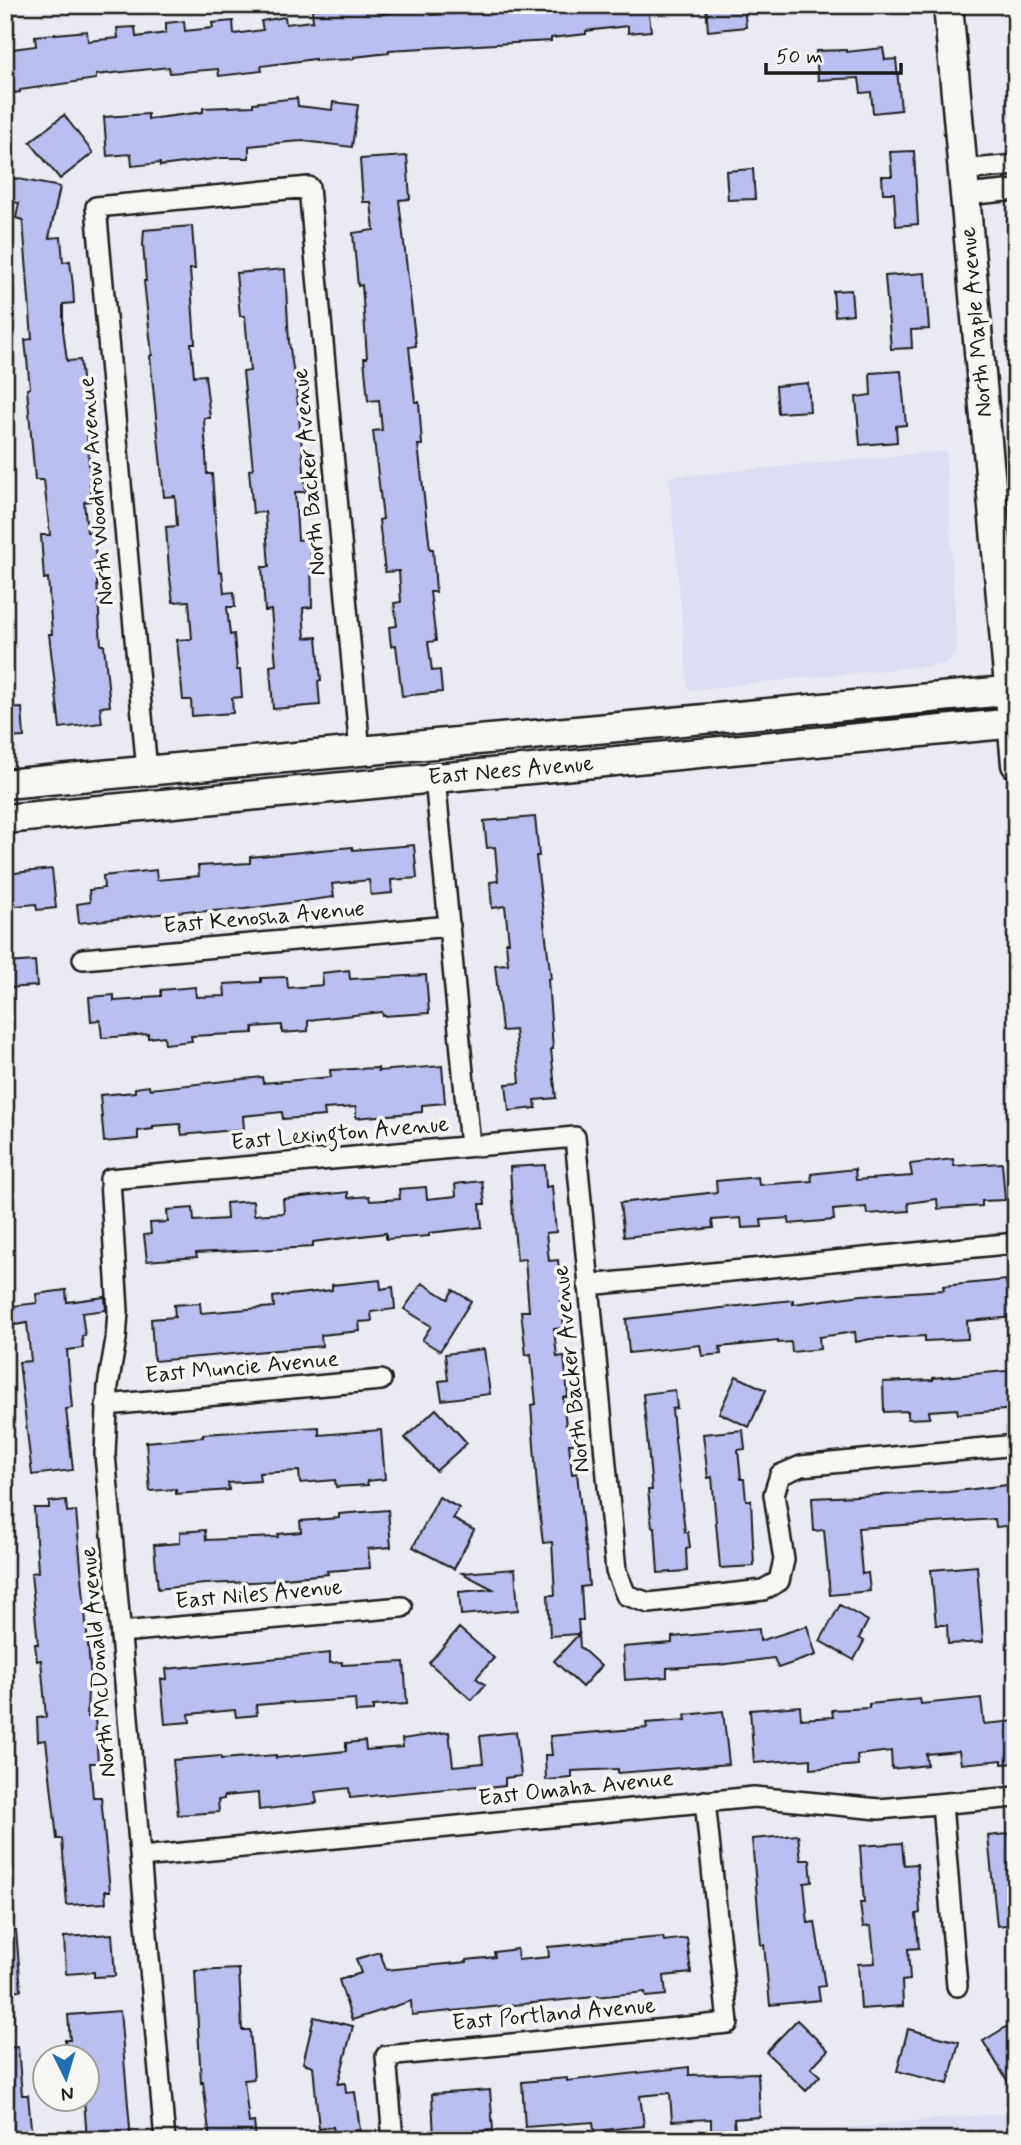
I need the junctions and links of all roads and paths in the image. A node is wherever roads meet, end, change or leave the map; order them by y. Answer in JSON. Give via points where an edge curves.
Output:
{"nodes":[{"id":1,"x":948,"y":5,"type":"edge"},
{"id":2,"x":1016,"y":165,"type":"edge"},
{"id":3,"x":964,"y":182,"type":"junction"},
{"id":4,"x":1016,"y":190,"type":"edge"},
{"id":5,"x":96,"y":207,"type":"joint"},
{"id":6,"x":1013,"y":690,"type":"edge"},
{"id":7,"x":1014,"y":723,"type":"edge"},
{"id":8,"x":513,"y":736,"type":"junction"},
{"id":9,"x":360,"y":752,"type":"junction"},
{"id":10,"x":1016,"y":764,"type":"edge"},
{"id":11,"x":147,"y":771,"type":"junction"},
{"id":12,"x":435,"y":778,"type":"junction"},
{"id":13,"x":5,"y":784,"type":"edge"},
{"id":14,"x":5,"y":819,"type":"edge"},
{"id":15,"x":450,"y":926,"type":"junction"},
{"id":16,"x":83,"y":959,"type":"dead end"},
{"id":17,"x":575,"y":1137,"type":"joint"},
{"id":18,"x":470,"y":1146,"type":"junction"},
{"id":19,"x":110,"y":1179,"type":"joint"},
{"id":20,"x":1016,"y":1243,"type":"edge"},
{"id":21,"x":588,"y":1285,"type":"junction"},
{"id":22,"x":381,"y":1380,"type":"dead end"},
{"id":23,"x":106,"y":1405,"type":"junction"},
{"id":24,"x":1016,"y":1446,"type":"edge"},
{"id":25,"x":402,"y":1607,"type":"dead end"},
{"id":26,"x":121,"y":1632,"type":"junction"},
{"id":27,"x":1016,"y":1797,"type":"edge"},
{"id":28,"x":705,"y":1801,"type":"junction"},
{"id":29,"x":942,"y":1804,"type":"junction"},
{"id":30,"x":141,"y":1857,"type":"junction"},
{"id":31,"x":957,"y":1986,"type":"dead end"},
{"id":32,"x":165,"y":2140,"type":"edge"},
{"id":33,"x":393,"y":2140,"type":"edge"}],
"edges":[{"from":1,"to":3,"type":"main road","name":"North Maple Avenue"},
{"from":2,"to":3,"type":"street"},
{"from":3,"to":4,"type":"street"},
{"from":3,"to":6,"type":"main road","name":"North Maple Avenue"},
{"from":5,"to":9,"type":"street","name":"North Backer Avenue","via":[[309,187]]},
{"from":5,"to":11,"type":"street","name":"North Woodrow Avenue"},
{"from":6,"to":7,"type":"main road","name":"North Maple Avenue"},
{"from":6,"to":8,"type":"main road","name":"East Nees Avenue"},
{"from":7,"to":10,"type":"main road","name":"North Maple Avenue"},
{"from":7,"to":12,"type":"main road","name":"East Nees Avenue"},
{"from":8,"to":9,"type":"main road","name":"East Nees Avenue"},
{"from":8,"to":12,"type":"main road","via":[[498,755],[447,762]]},
{"from":9,"to":11,"type":"main road","name":"East Nees Avenue"},
{"from":11,"to":13,"type":"main road","name":"East Nees Avenue"},
{"from":12,"to":14,"type":"main road","name":"East Nees Avenue"},
{"from":12,"to":15,"type":"street"},
{"from":15,"to":16,"type":"street","name":"East Kenosha Avenue"},
{"from":15,"to":18,"type":"street"},
{"from":17,"to":18,"type":"street","name":"East Lexington Avenue"},
{"from":17,"to":21,"type":"street","name":"North Backer Avenue"},
{"from":18,"to":19,"type":"street","name":"East Lexington Avenue"},
{"from":19,"to":23,"type":"street","name":"North McDonald Avenue","via":[[118,1311]]},
{"from":20,"to":21,"type":"street"},
{"from":21,"to":24,"type":"street","name":"North Backer Avenue","via":[[617,1571],[626,1595],[649,1603],[762,1590],[779,1581],[784,1560],[774,1494],[780,1475],[801,1466]]},
{"from":22,"to":23,"type":"street","name":"East Muncie Avenue"},
{"from":23,"to":26,"type":"street","name":"North McDonald Avenue","via":[[105,1454]]},
{"from":25,"to":26,"type":"street","name":"East Niles Avenue"},
{"from":26,"to":30,"type":"street","name":"North McDonald Avenue"},
{"from":27,"to":29,"type":"street","name":"East Omaha Avenue"},
{"from":28,"to":29,"type":"street","name":"East Omaha Avenue","via":[[754,1797],[879,1809]]},
{"from":28,"to":30,"type":"street","name":"East Omaha Avenue"},
{"from":28,"to":33,"type":"street","name":"East Portland Avenue","via":[[728,2023],[386,2056]]},
{"from":29,"to":31,"type":"street"},
{"from":30,"to":32,"type":"street","name":"North McDonald Avenue"}]}
